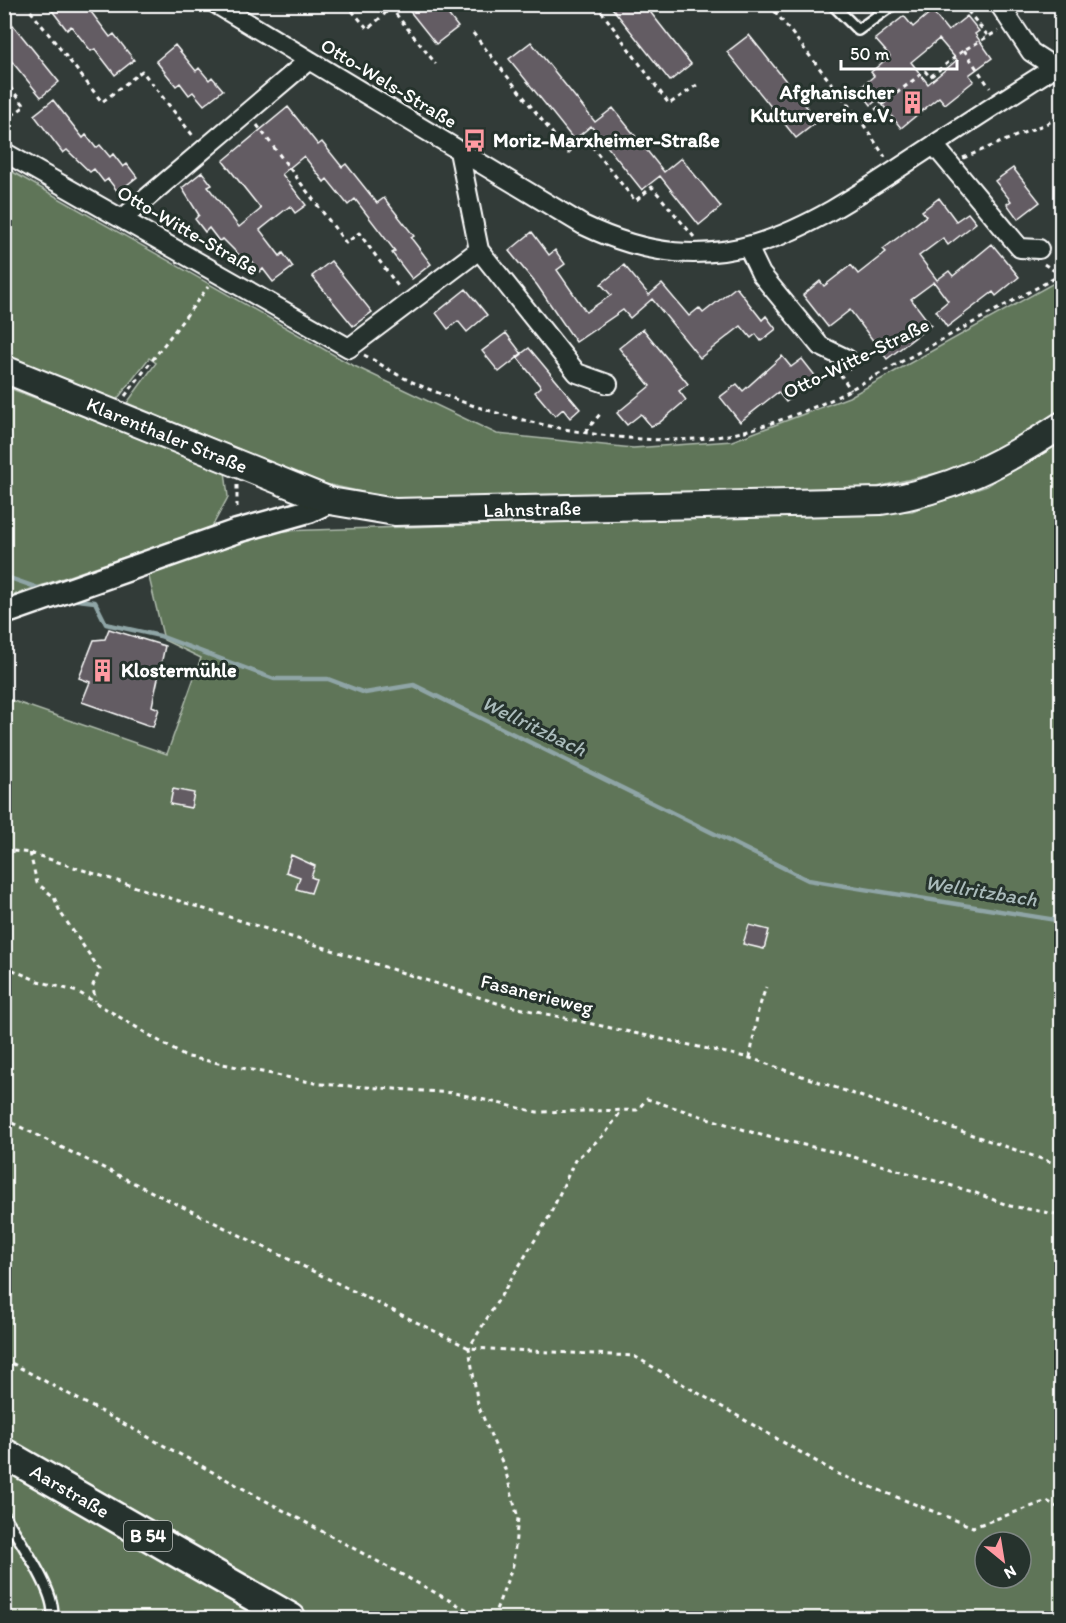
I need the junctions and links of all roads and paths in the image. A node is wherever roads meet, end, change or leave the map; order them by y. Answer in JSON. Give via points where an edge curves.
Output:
{"nodes":[{"id":1,"x":25,"y":4,"type":"edge"},
{"id":2,"x":216,"y":4,"type":"edge"},
{"id":3,"x":346,"y":4,"type":"edge"},
{"id":4,"x":596,"y":4,"type":"edge"},
{"id":5,"x":770,"y":4,"type":"edge"},
{"id":6,"x":832,"y":4,"type":"edge"},
{"id":7,"x":894,"y":4,"type":"edge"},
{"id":8,"x":962,"y":4,"type":"edge"},
{"id":9,"x":999,"y":4,"type":"edge"},
{"id":10,"x":1010,"y":24,"type":"junction"},
{"id":11,"x":473,"y":33,"type":"dead end"},
{"id":12,"x":987,"y":36,"type":"junction"},
{"id":13,"x":964,"y":50,"type":"junction"},
{"id":14,"x":309,"y":60,"type":"junction"},
{"id":15,"x":436,"y":64,"type":"dead end"},
{"id":16,"x":1059,"y":67,"type":"edge"},
{"id":17,"x":4,"y":80,"type":"edge"},
{"id":18,"x":700,"y":83,"type":"dead end"},
{"id":19,"x":998,"y":104,"type":"junction"},
{"id":20,"x":248,"y":112,"type":"junction"},
{"id":21,"x":1062,"y":117,"type":"edge"},
{"id":22,"x":4,"y":121,"type":"edge"},
{"id":23,"x":861,"y":121,"type":"junction"},
{"id":24,"x":934,"y":145,"type":"junction"},
{"id":25,"x":204,"y":150,"type":"junction"},
{"id":26,"x":459,"y":151,"type":"junction"},
{"id":27,"x":4,"y":152,"type":"edge"},
{"id":28,"x":950,"y":164,"type":"junction"},
{"id":29,"x":895,"y":171,"type":"junction"},
{"id":30,"x":123,"y":218,"type":"junction"},
{"id":31,"x":748,"y":247,"type":"junction"},
{"id":32,"x":1039,"y":249,"type":"dead end"},
{"id":33,"x":479,"y":250,"type":"junction"},
{"id":34,"x":707,"y":253,"type":"junction"},
{"id":35,"x":219,"y":274,"type":"junction"},
{"id":36,"x":1062,"y":274,"type":"edge"},
{"id":37,"x":410,"y":302,"type":"junction"},
{"id":38,"x":349,"y":348,"type":"junction"},
{"id":39,"x":847,"y":359,"type":"dead end"},
{"id":40,"x":4,"y":369,"type":"edge"},
{"id":41,"x":608,"y":384,"type":"dead end"},
{"id":42,"x":112,"y":413,"type":"junction"},
{"id":43,"x":601,"y":413,"type":"dead end"},
{"id":44,"x":1062,"y":425,"type":"edge"},
{"id":45,"x":584,"y":433,"type":"junction"},
{"id":46,"x":237,"y":477,"type":"dead end"},
{"id":47,"x":330,"y":501,"type":"junction"},
{"id":48,"x":237,"y":531,"type":"junction"},
{"id":49,"x":4,"y":613,"type":"edge"},
{"id":50,"x":4,"y":850,"type":"edge"},
{"id":51,"x":30,"y":854,"type":"junction"},
{"id":52,"x":4,"y":966,"type":"edge"},
{"id":53,"x":766,"y":987,"type":"dead end"},
{"id":54,"x":95,"y":1002,"type":"junction"},
{"id":55,"x":750,"y":1058,"type":"junction"},
{"id":56,"x":621,"y":1110,"type":"junction"},
{"id":57,"x":4,"y":1119,"type":"edge"},
{"id":58,"x":1062,"y":1166,"type":"edge"},
{"id":59,"x":1062,"y":1215,"type":"edge"},
{"id":60,"x":469,"y":1348,"type":"junction"},
{"id":61,"x":4,"y":1359,"type":"edge"},
{"id":62,"x":4,"y":1453,"type":"edge"},
{"id":63,"x":1062,"y":1510,"type":"edge"},
{"id":64,"x":4,"y":1515,"type":"edge"},
{"id":65,"x":52,"y":1618,"type":"edge"},
{"id":66,"x":291,"y":1618,"type":"edge"},
{"id":67,"x":482,"y":1618,"type":"edge"},
{"id":68,"x":493,"y":1618,"type":"edge"}],
"edges":[{"from":1,"to":25,"type":"path","via":[[102,102],[142,71]]},
{"from":2,"to":14,"type":"street","name":"Otto-Wels-Straße"},
{"from":3,"to":15,"type":"path","via":[[368,29],[391,8]]},
{"from":4,"to":18,"type":"path","via":[[669,104]]},
{"from":5,"to":23,"type":"path"},
{"from":6,"to":7,"type":"lane","via":[[858,30]]},
{"from":8,"to":12,"type":"path"},
{"from":9,"to":10,"type":"street"},
{"from":10,"to":12,"type":"path"},
{"from":10,"to":16,"type":"street","via":[[1032,52]]},
{"from":11,"to":34,"type":"path","via":[[568,153],[584,136],[635,201],[652,187]]},
{"from":12,"to":13,"type":"path"},
{"from":13,"to":19,"type":"path"},
{"from":13,"to":23,"type":"path","via":[[930,77],[924,71]]},
{"from":14,"to":20,"type":"street"},
{"from":14,"to":26,"type":"street","name":"Otto-Wels-Straße"},
{"from":16,"to":19,"type":"street","name":"Otto-Wels-Straße"},
{"from":17,"to":22,"type":"path","via":[[25,106]]},
{"from":19,"to":24,"type":"street","name":"Otto-Wels-Straße"},
{"from":20,"to":25,"type":"street"},
{"from":20,"to":37,"type":"path","via":[[346,243],[359,233]]},
{"from":21,"to":28,"type":"path"},
{"from":23,"to":29,"type":"path"},
{"from":24,"to":28,"type":"street"},
{"from":24,"to":29,"type":"street","name":"Otto-Wels-Straße"},
{"from":25,"to":30,"type":"street"},
{"from":26,"to":33,"type":"street"},
{"from":26,"to":34,"type":"street","name":"Otto-Wels-Straße","via":[[603,235],[655,250]]},
{"from":27,"to":30,"type":"street","name":"Otto-Witte-Straße"},
{"from":28,"to":32,"type":"street","via":[[1020,249]]},
{"from":29,"to":31,"type":"street","name":"Otto-Wels-Straße","via":[[803,227]]},
{"from":30,"to":35,"type":"street","name":"Otto-Witte-Straße"},
{"from":31,"to":34,"type":"street","name":"Otto-Wels-Straße"},
{"from":31,"to":39,"type":"street","via":[[761,274],[820,346]]},
{"from":33,"to":37,"type":"street"},
{"from":33,"to":41,"type":"street","via":[[577,373]]},
{"from":35,"to":38,"type":"street","name":"Otto-Witte-Straße"},
{"from":35,"to":42,"type":"path"},
{"from":36,"to":45,"type":"path","name":"Otto-Witte-Straße","via":[[876,378],[794,416],[732,434],[679,439]]},
{"from":37,"to":38,"type":"street"},
{"from":38,"to":45,"type":"path","name":"Otto-Witte-Straße","via":[[404,378],[463,400]]},
{"from":40,"to":42,"type":"main road","name":"Klarenthaler Straße"},
{"from":42,"to":47,"type":"main road","name":"Klarenthaler Straße"},
{"from":43,"to":45,"type":"path"},
{"from":44,"to":47,"type":"main road","name":"Lahnstraße","via":[[980,474],[924,493],[881,501],[414,513],[377,511]]},
{"from":46,"to":48,"type":"path"},
{"from":47,"to":48,"type":"street","via":[[301,514]]},
{"from":48,"to":49,"type":"street"},
{"from":50,"to":51,"type":"path","name":"Fasanerieweg"},
{"from":51,"to":54,"type":"path","via":[[37,884],[54,897],[100,970],[93,985]]},
{"from":51,"to":55,"type":"path","name":"Fasanerieweg","via":[[500,1004]]},
{"from":52,"to":54,"type":"path","via":[[78,992]]},
{"from":53,"to":55,"type":"path"},
{"from":54,"to":56,"type":"path","via":[[184,1056],[207,1061],[320,1084],[454,1093],[537,1112]]},
{"from":55,"to":58,"type":"path","name":"Fasanerieweg"},
{"from":56,"to":59,"type":"path","via":[[637,1110],[647,1099],[717,1123],[871,1162],[1010,1206]]},
{"from":56,"to":60,"type":"path","via":[[605,1134],[575,1160],[549,1217]]},
{"from":57,"to":60,"type":"path"},
{"from":60,"to":63,"type":"path","via":[[634,1356],[838,1474],[973,1527],[1047,1501]]},
{"from":60,"to":68,"type":"path","via":[[478,1405],[501,1458],[518,1518],[513,1565]]},
{"from":61,"to":67,"type":"path"},
{"from":62,"to":66,"type":"main road","name":"Aarstraße","number":"B 54"},
{"from":64,"to":65,"type":"lane","via":[[46,1589],[54,1611]]}]}
